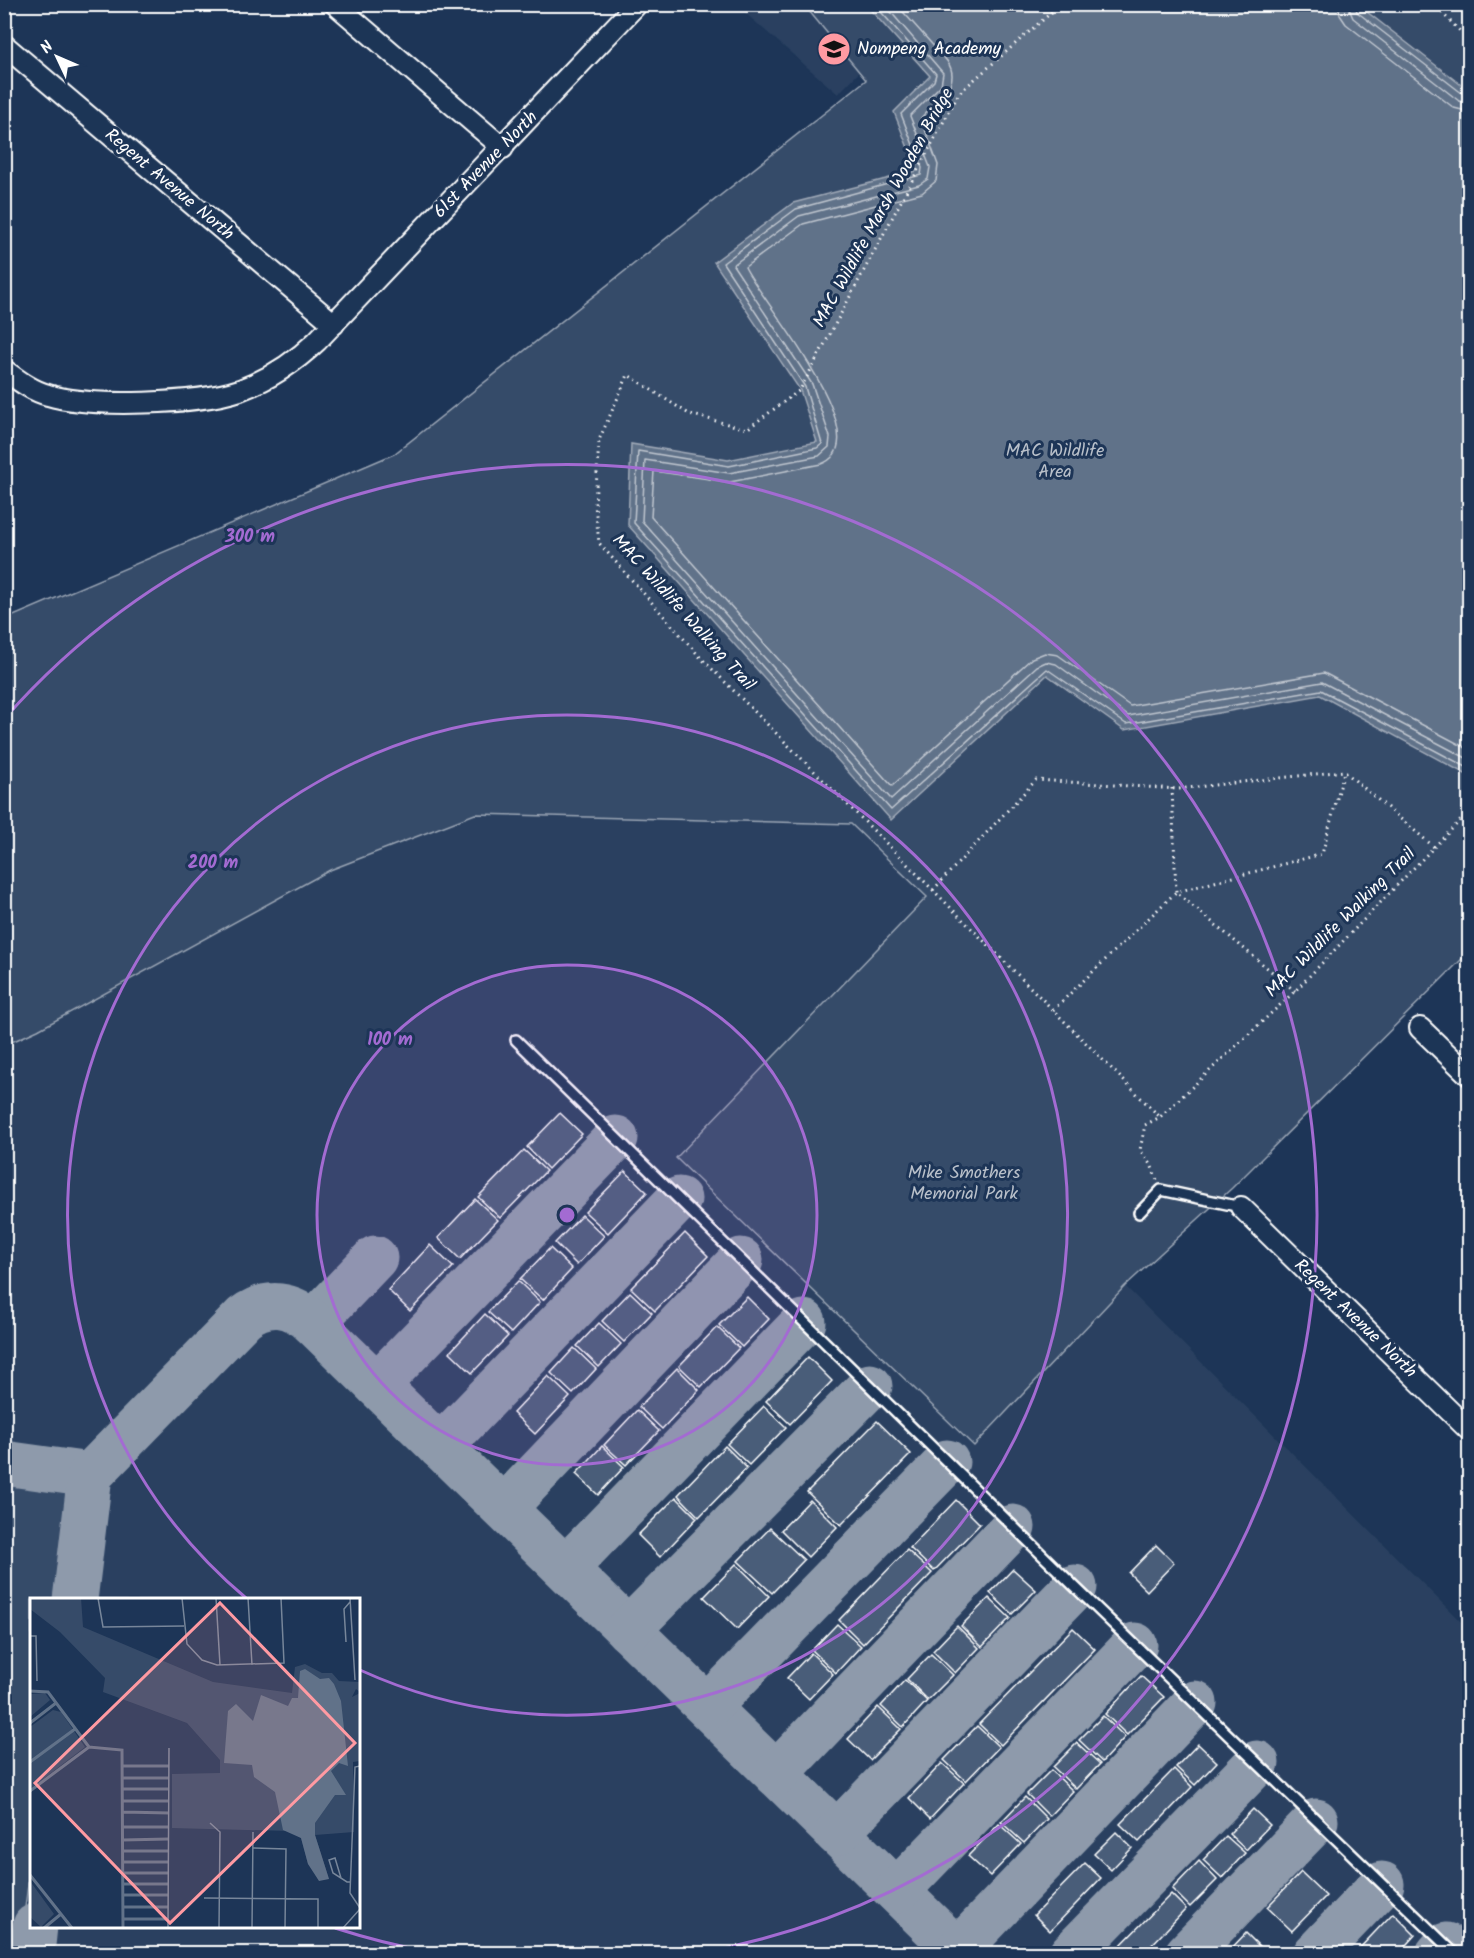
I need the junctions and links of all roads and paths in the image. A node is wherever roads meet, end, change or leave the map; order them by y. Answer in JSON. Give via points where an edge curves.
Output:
{"nodes":[{"id":1,"x":335,"y":4,"type":"edge"},
{"id":2,"x":637,"y":4,"type":"edge"},
{"id":3,"x":1061,"y":4,"type":"edge"},
{"id":4,"x":1433,"y":4,"type":"edge"},
{"id":5,"x":1470,"y":41,"type":"edge"},
{"id":6,"x":4,"y":45,"type":"edge"},
{"id":7,"x":502,"y":148,"type":"junction"},
{"id":8,"x":334,"y":324,"type":"junction"},
{"id":9,"x":4,"y":370,"type":"edge"},
{"id":10,"x":800,"y":390,"type":"joint"},
{"id":11,"x":1344,"y":771,"type":"junction"},
{"id":12,"x":1172,"y":788,"type":"junction"},
{"id":13,"x":1470,"y":811,"type":"edge"},
{"id":14,"x":1434,"y":847,"type":"junction"},
{"id":15,"x":933,"y":890,"type":"junction"},
{"id":16,"x":1176,"y":892,"type":"junction"},
{"id":17,"x":1295,"y":991,"type":"junction"},
{"id":18,"x":1053,"y":1010,"type":"junction"},
{"id":19,"x":1420,"y":1028,"type":"dead end"},
{"id":20,"x":516,"y":1040,"type":"dead end"},
{"id":21,"x":1470,"y":1076,"type":"edge"},
{"id":22,"x":1160,"y":1117,"type":"junction"},
{"id":23,"x":1161,"y":1190,"type":"junction"},
{"id":24,"x":1241,"y":1207,"type":"joint"},
{"id":25,"x":1139,"y":1214,"type":"dead end"},
{"id":26,"x":1470,"y":1431,"type":"edge"},
{"id":27,"x":1455,"y":1953,"type":"edge"}],
"edges":[{"from":1,"to":7,"type":"street"},
{"from":2,"to":7,"type":"street","name":"61st Avenue North"},
{"from":3,"to":10,"type":"path","name":"MAC Wildlife Marsh Wooden Bridge","via":[[959,93]]},
{"from":4,"to":5,"type":"path"},
{"from":6,"to":8,"type":"street","name":"Regent Avenue North"},
{"from":7,"to":8,"type":"street","name":"61st Avenue North"},
{"from":8,"to":9,"type":"street","name":"61st Avenue North","via":[[295,362],[240,390],[209,397],[120,403],[83,401],[48,395]]},
{"from":10,"to":15,"type":"path","name":"MAC Wildlife Walking Trail","via":[[747,429],[689,414],[628,375],[599,440],[594,505],[599,543],[700,657]]},
{"from":11,"to":12,"type":"path"},
{"from":11,"to":14,"type":"path","name":"MAC Wildlife Walking Trail"},
{"from":11,"to":16,"type":"path","via":[[1322,854]]},
{"from":12,"to":15,"type":"path","via":[[1036,780]]},
{"from":12,"to":16,"type":"path"},
{"from":13,"to":14,"type":"path"},
{"from":14,"to":17,"type":"path","name":"MAC Wildlife Walking Trail"},
{"from":15,"to":18,"type":"path","name":"MAC Wildlife Walking Trail"},
{"from":16,"to":17,"type":"path"},
{"from":16,"to":18,"type":"path"},
{"from":17,"to":22,"type":"path","name":"MAC Wildlife Walking Trail"},
{"from":18,"to":22,"type":"path","name":"MAC Wildlife Walking Trail"},
{"from":19,"to":21,"type":"street"},
{"from":20,"to":27,"type":"lane"},
{"from":22,"to":23,"type":"path","name":"MAC Wildlife Walking Trail","via":[[1145,1125],[1140,1150]]},
{"from":23,"to":24,"type":"lane"},
{"from":23,"to":25,"type":"lane"},
{"from":24,"to":26,"type":"street","name":"Regent Avenue North"}]}
